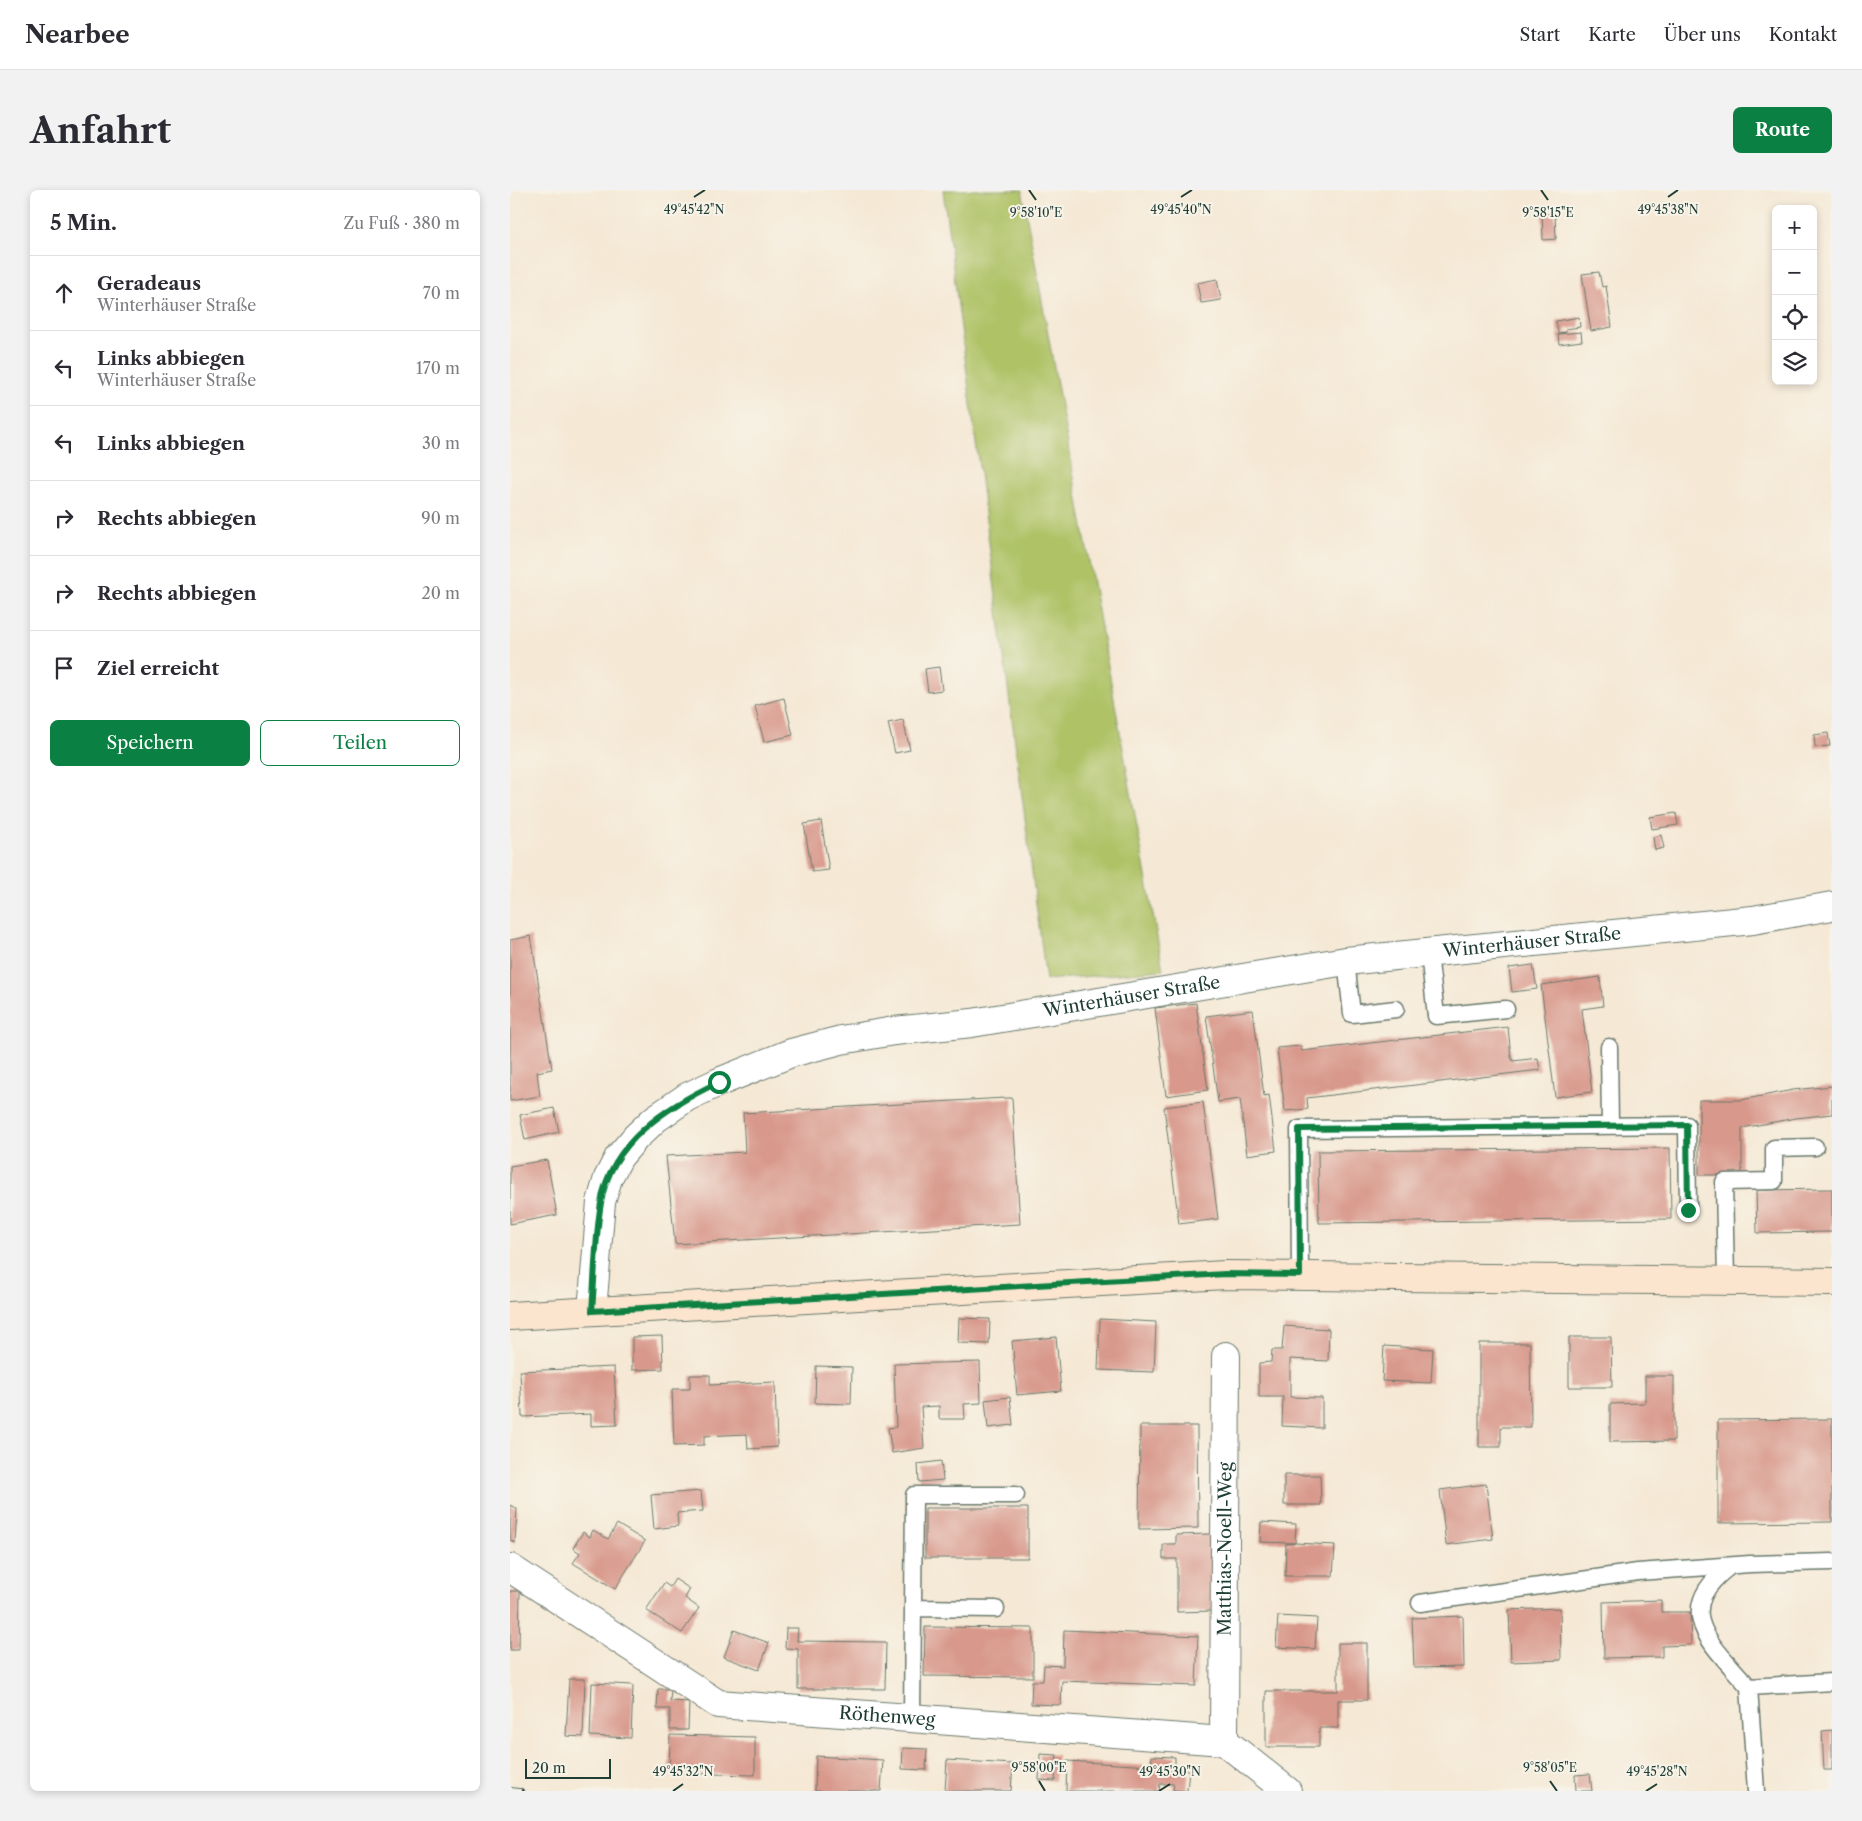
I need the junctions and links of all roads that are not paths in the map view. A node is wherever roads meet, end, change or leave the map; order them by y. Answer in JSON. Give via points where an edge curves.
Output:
{"nodes":[{"id":1,"x":1832,"y":906,"type":"edge"},
{"id":2,"x":1429,"y":953,"type":"junction"},
{"id":3,"x":1346,"y":961,"type":"junction"},
{"id":4,"x":1506,"y":1008,"type":"dead end"},
{"id":5,"x":1396,"y":1009,"type":"dead end"},
{"id":6,"x":1609,"y":1047,"type":"dead end"},
{"id":7,"x":1610,"y":1126,"type":"junction"},
{"id":8,"x":1815,"y":1147,"type":"dead end"},
{"id":9,"x":1688,"y":1210,"type":"dead end"},
{"id":10,"x":1300,"y":1275,"type":"junction"},
{"id":11,"x":1726,"y":1280,"type":"junction"},
{"id":12,"x":1832,"y":1282,"type":"edge"},
{"id":13,"x":592,"y":1311,"type":"junction"},
{"id":14,"x":510,"y":1316,"type":"edge"},
{"id":15,"x":1226,"y":1356,"type":"dead end"},
{"id":16,"x":1016,"y":1495,"type":"dead end"},
{"id":17,"x":1832,"y":1562,"type":"edge"},
{"id":18,"x":1730,"y":1566,"type":"junction"},
{"id":19,"x":510,"y":1568,"type":"edge"},
{"id":20,"x":1420,"y":1603,"type":"dead end"},
{"id":21,"x":913,"y":1608,"type":"junction"},
{"id":22,"x":996,"y":1609,"type":"dead end"},
{"id":23,"x":1832,"y":1682,"type":"edge"},
{"id":24,"x":1750,"y":1687,"type":"junction"},
{"id":25,"x":912,"y":1718,"type":"junction"},
{"id":26,"x":1224,"y":1741,"type":"junction"},
{"id":27,"x":1287,"y":1791,"type":"edge"},
{"id":28,"x":1756,"y":1791,"type":"edge"}],
"edges":[{"from":1,"to":2,"type":"street","name":"Winterhäuser Straße","via":[[1752,920]]},
{"from":2,"to":3,"type":"street","name":"Winterhäuser Straße"},
{"from":2,"to":4,"type":"lane","via":[[1436,1016]]},
{"from":3,"to":5,"type":"lane","via":[[1352,1014]]},
{"from":3,"to":13,"type":"street","name":"Winterhäuser Straße","via":[[972,1023],[841,1040],[791,1053],[687,1097],[636,1137],[619,1157],[608,1178],[601,1202]]},
{"from":6,"to":7,"type":"lane"},
{"from":7,"to":9,"type":"lane","via":[[1687,1125]]},
{"from":7,"to":10,"type":"lane","via":[[1299,1129]]},
{"from":8,"to":11,"type":"lane","via":[[1774,1148],[1774,1181],[1724,1182]]},
{"from":10,"to":11,"type":"main road"},
{"from":10,"to":13,"type":"main road","via":[[1225,1274]]},
{"from":11,"to":12,"type":"main road"},
{"from":13,"to":14,"type":"main road"},
{"from":15,"to":26,"type":"street","name":"Matthias-Noell-Weg"},
{"from":16,"to":21,"type":"lane","via":[[914,1495]]},
{"from":17,"to":18,"type":"lane"},
{"from":18,"to":20,"type":"lane","via":[[1638,1572]]},
{"from":18,"to":24,"type":"lane","via":[[1715,1577],[1706,1590],[1701,1603],[1701,1621],[1708,1640]]},
{"from":19,"to":25,"type":"street","name":"Röthenweg","via":[[718,1704]]},
{"from":21,"to":22,"type":"lane"},
{"from":21,"to":25,"type":"lane"},
{"from":23,"to":24,"type":"lane"},
{"from":24,"to":28,"type":"lane"},
{"from":25,"to":26,"type":"street","name":"Röthenweg"},
{"from":26,"to":27,"type":"street"}]}
